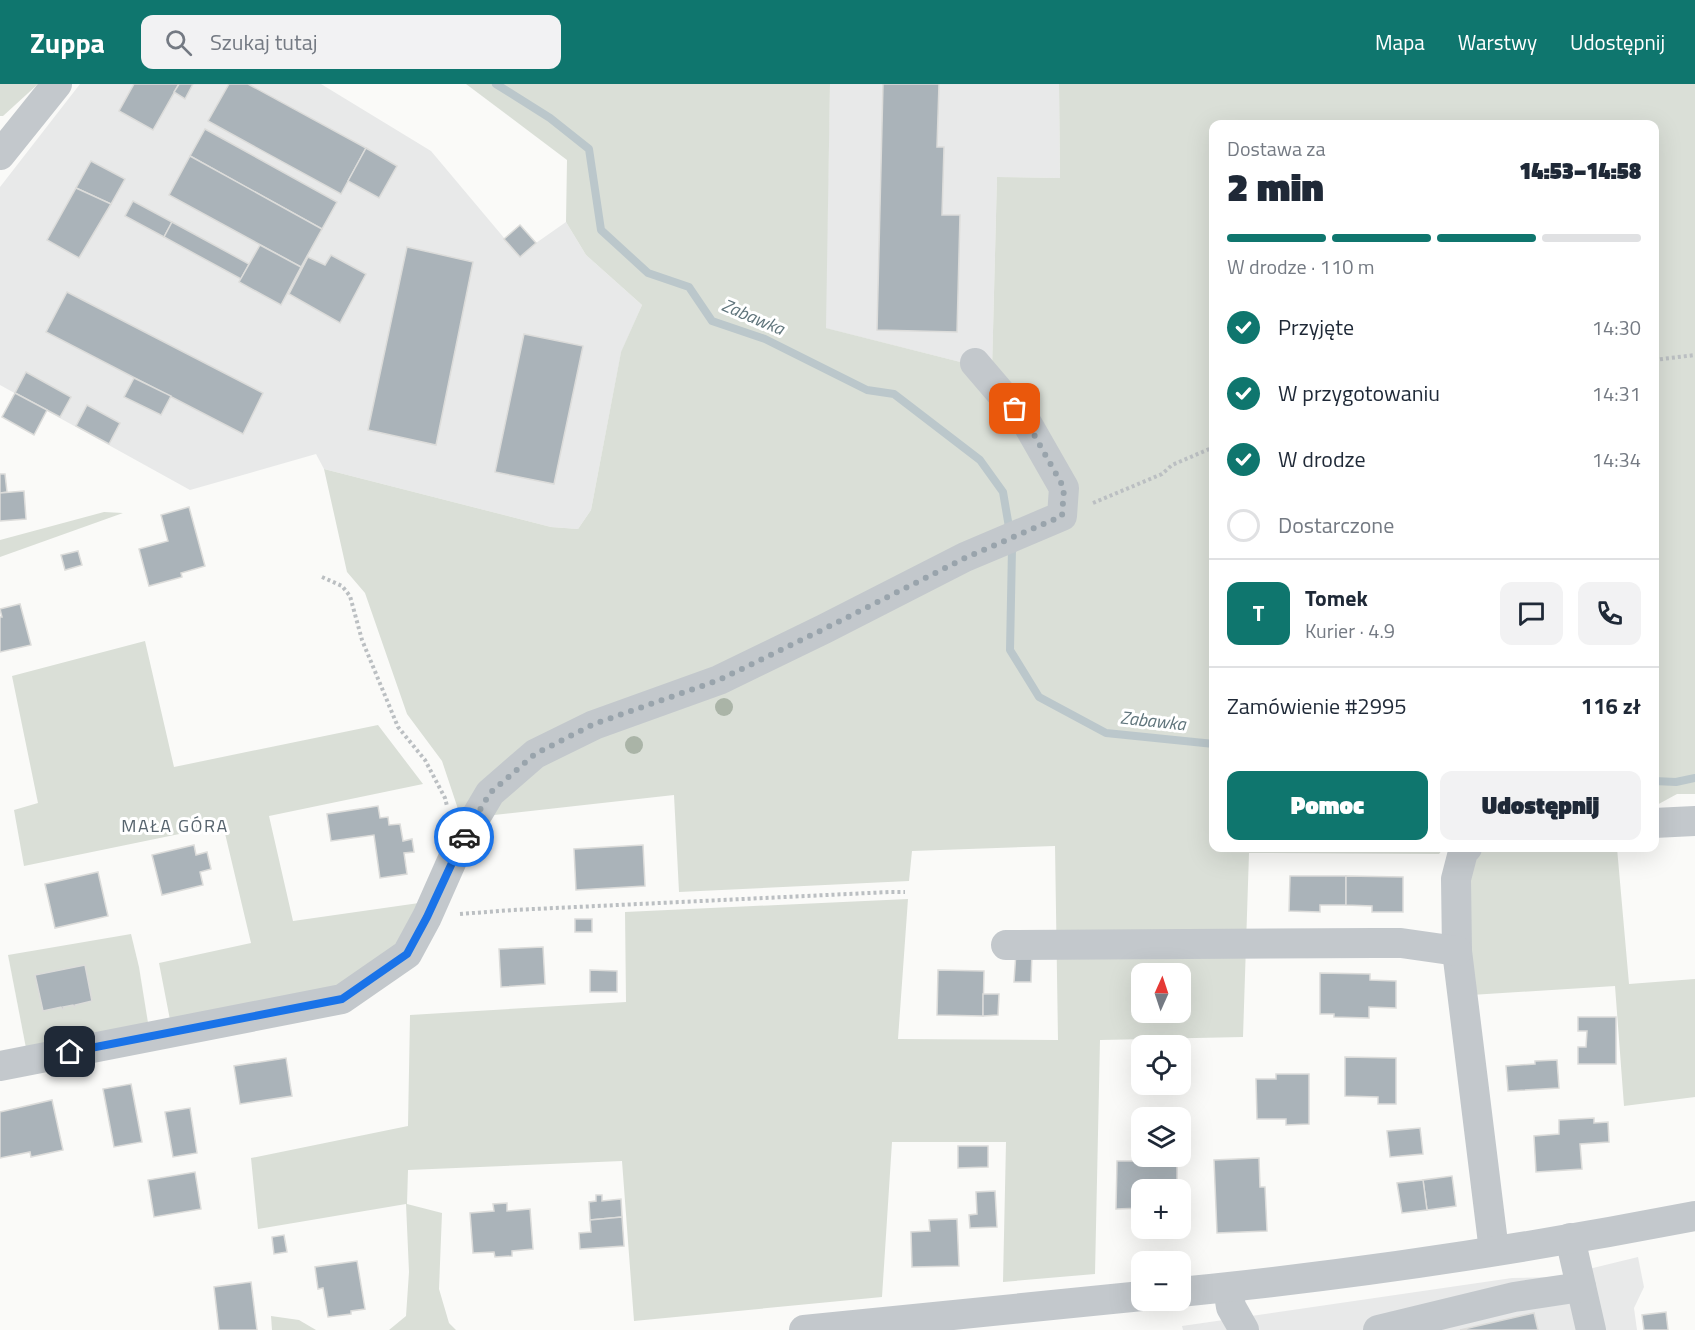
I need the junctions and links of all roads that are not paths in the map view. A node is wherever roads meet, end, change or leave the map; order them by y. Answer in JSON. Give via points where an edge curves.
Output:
{"nodes":[{"id":1,"x":57,"y":84,"type":"edge"},
{"id":2,"x":0,"y":155,"type":"edge"},
{"id":3,"x":975,"y":363,"type":"dead end"},
{"id":4,"x":1695,"y":821,"type":"edge"},
{"id":5,"x":1659,"y":823,"type":"edge"},
{"id":6,"x":1463,"y":852,"type":"edge"},
{"id":7,"x":1006,"y":945,"type":"dead end"},
{"id":8,"x":1457,"y":951,"type":"junction"},
{"id":9,"x":0,"y":1066,"type":"edge"},
{"id":10,"x":1695,"y":1216,"type":"edge"},
{"id":11,"x":1570,"y":1238,"type":"junction"},
{"id":12,"x":1494,"y":1251,"type":"junction"},
{"id":13,"x":1581,"y":1287,"type":"junction"},
{"id":14,"x":1228,"y":1288,"type":"junction"},
{"id":15,"x":1191,"y":1291,"type":"edge"},
{"id":16,"x":1131,"y":1297,"type":"edge"},
{"id":17,"x":804,"y":1330,"type":"edge"},
{"id":18,"x":1244,"y":1330,"type":"edge"},
{"id":19,"x":1378,"y":1330,"type":"edge"},
{"id":20,"x":1591,"y":1330,"type":"edge"}],
"edges":[{"from":1,"to":2,"type":"street"},
{"from":3,"to":9,"type":"street","via":[[1028,424],[1064,488],[1062,516],[965,558],[719,680],[594,724],[535,754],[490,793],[458,847],[407,954],[342,999]]},
{"from":4,"to":5,"type":"street"},
{"from":6,"to":8,"type":"street","via":[[1456,879]]},
{"from":7,"to":8,"type":"street","via":[[1401,943]]},
{"from":8,"to":12,"type":"street"},
{"from":10,"to":11,"type":"street"},
{"from":11,"to":12,"type":"street"},
{"from":11,"to":13,"type":"street"},
{"from":12,"to":14,"type":"street"},
{"from":13,"to":19,"type":"street","via":[[1514,1297]]},
{"from":13,"to":20,"type":"street"},
{"from":14,"to":15,"type":"street"},
{"from":14,"to":18,"type":"street","via":[[1232,1307]]},
{"from":16,"to":17,"type":"street"}]}
